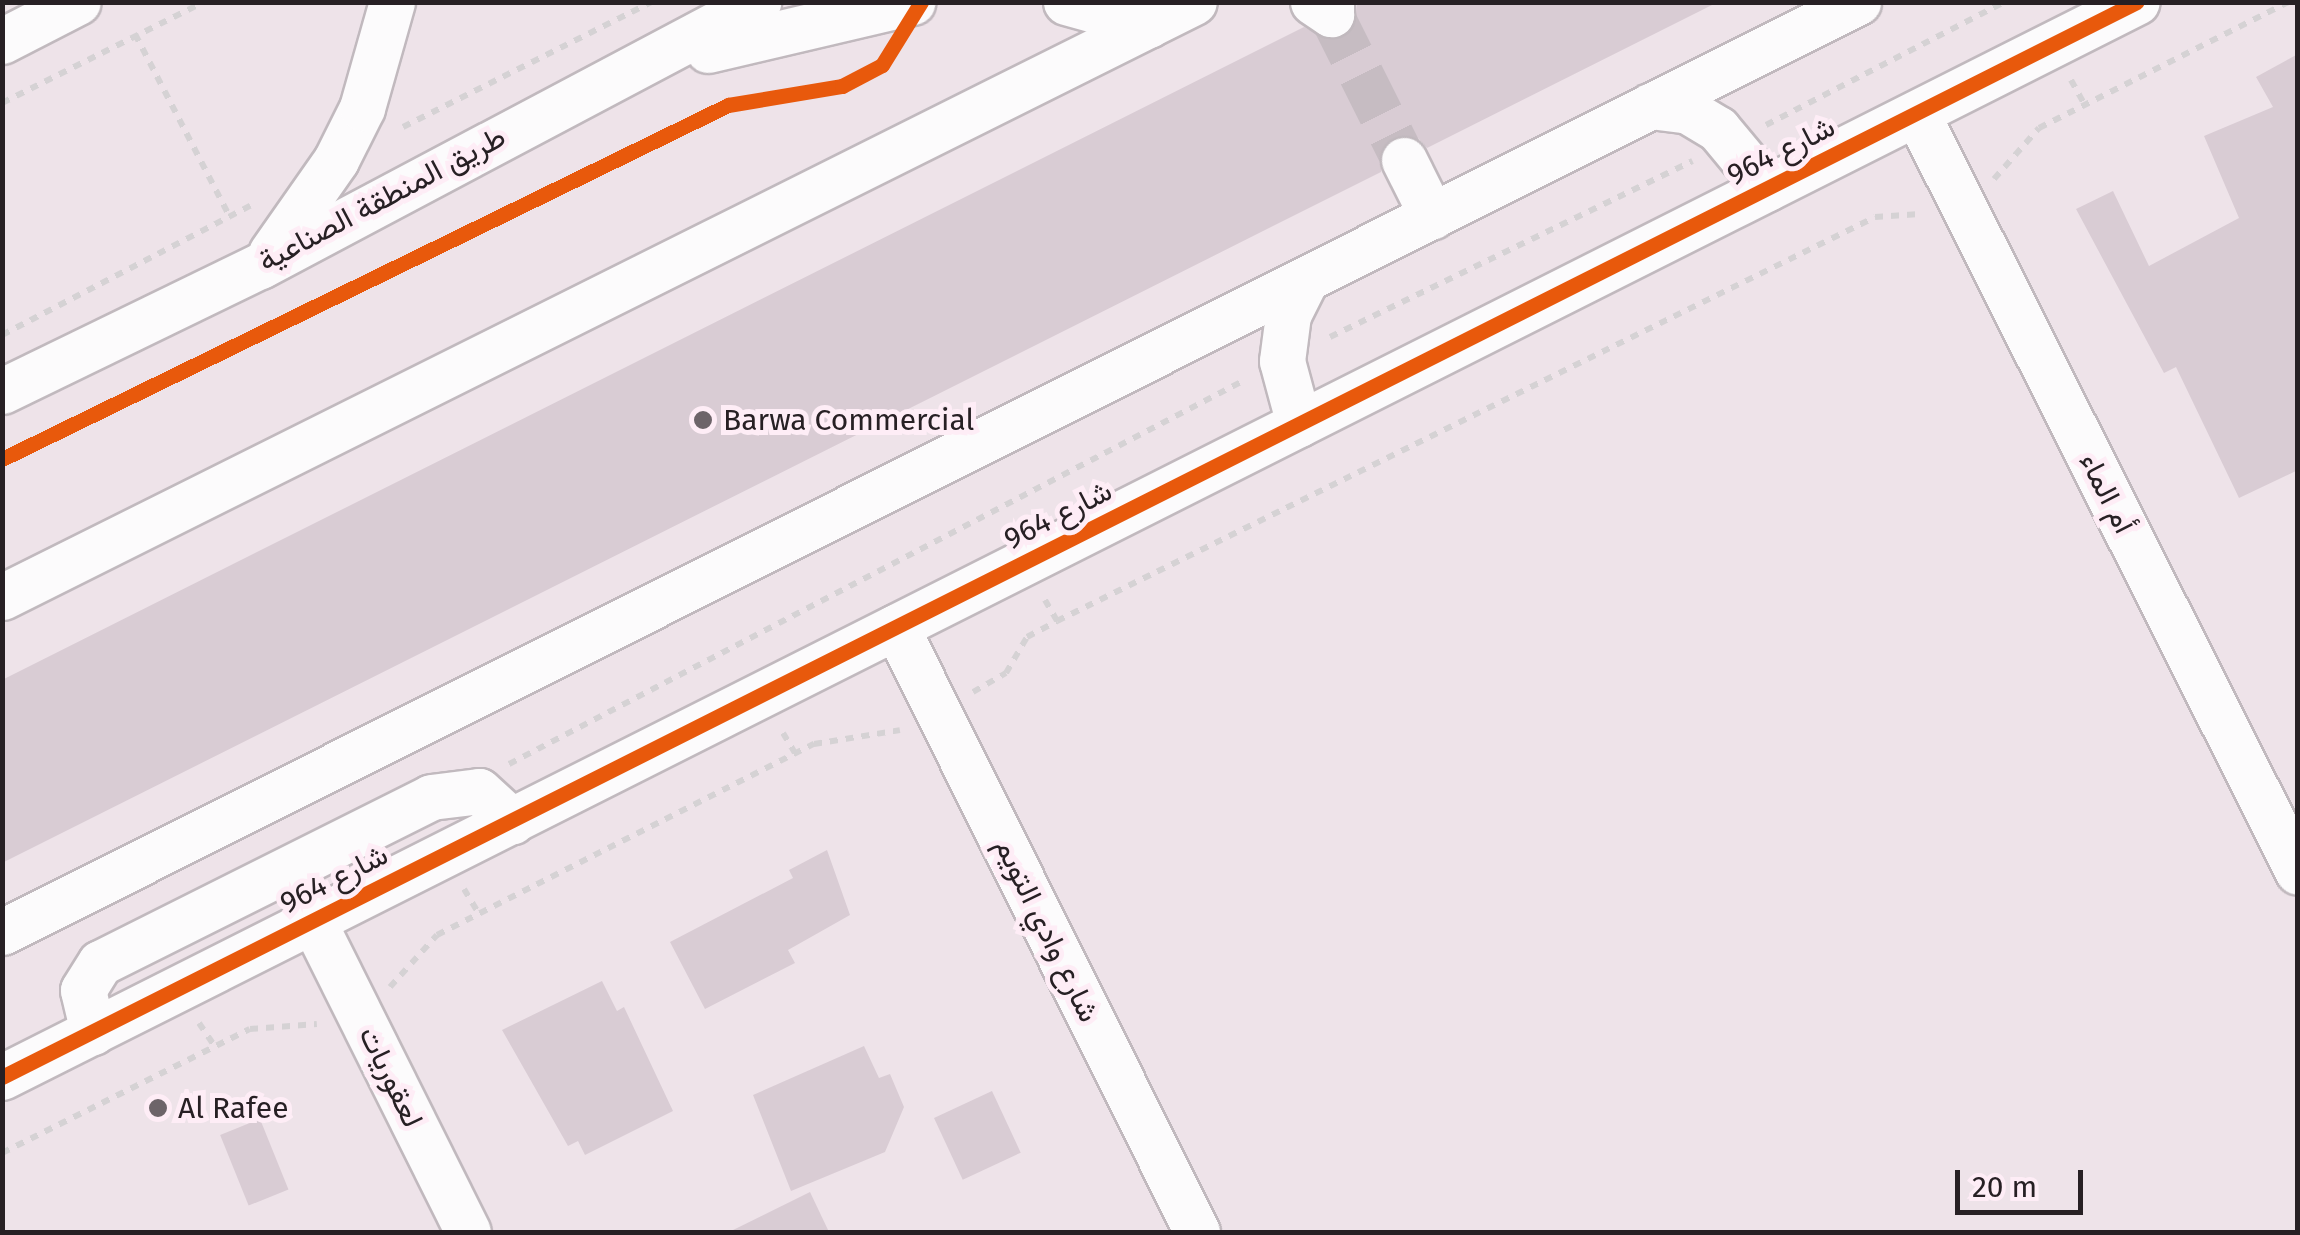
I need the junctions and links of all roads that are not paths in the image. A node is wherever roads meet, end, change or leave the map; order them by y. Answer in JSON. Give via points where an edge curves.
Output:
{"nodes":[{"id":1,"x":78,"y":2,"type":"edge"},
{"id":2,"x":392,"y":2,"type":"edge"},
{"id":3,"x":758,"y":2,"type":"edge"},
{"id":4,"x":912,"y":2,"type":"edge"},
{"id":5,"x":1066,"y":2,"type":"edge"},
{"id":6,"x":1194,"y":2,"type":"edge"},
{"id":7,"x":1312,"y":2,"type":"edge"},
{"id":8,"x":1331,"y":2,"type":"edge"},
{"id":9,"x":1858,"y":2,"type":"edge"},
{"id":10,"x":2138,"y":2,"type":"edge"},
{"id":11,"x":1149,"y":25,"type":"junction"},
{"id":12,"x":2,"y":41,"type":"edge"},
{"id":13,"x":592,"y":86,"type":"junction"},
{"id":14,"x":1650,"y":106,"type":"junction"},
{"id":15,"x":1917,"y":114,"type":"junction"},
{"id":16,"x":1404,"y":160,"type":"tunnel mouth"},
{"id":17,"x":1767,"y":188,"type":"junction"},
{"id":18,"x":1432,"y":216,"type":"junction"},
{"id":19,"x":260,"y":266,"type":"junction"},
{"id":20,"x":1306,"y":279,"type":"junction"},
{"id":21,"x":2,"y":390,"type":"edge"},
{"id":22,"x":1299,"y":424,"type":"junction"},
{"id":23,"x":2,"y":597,"type":"edge"},
{"id":24,"x":896,"y":627,"type":"junction"},
{"id":25,"x":512,"y":820,"type":"junction"},
{"id":26,"x":2298,"y":872,"type":"edge"},
{"id":27,"x":313,"y":921,"type":"junction"},
{"id":28,"x":2,"y":932,"type":"edge"},
{"id":29,"x":92,"y":1032,"type":"junction"},
{"id":30,"x":2,"y":1077,"type":"edge"},
{"id":31,"x":468,"y":1232,"type":"edge"},
{"id":32,"x":1197,"y":1232,"type":"edge"}],
"edges":[{"from":1,"to":12,"type":"street"},
{"from":2,"to":19,"type":"street","via":[[362,108],[336,160]]},
{"from":3,"to":13,"type":"street","name":"طريق المنطقة الصناعية"},
{"from":4,"to":13,"type":"street","via":[[792,27]]},
{"from":5,"to":11,"type":"street"},
{"from":6,"to":11,"type":"street"},
{"from":7,"to":8,"type":"street","via":[[1331,14]]},
{"from":9,"to":14,"type":"street"},
{"from":10,"to":15,"type":"street","name":"شارع 964"},
{"from":11,"to":23,"type":"street"},
{"from":13,"to":19,"type":"street","name":"طريق المنطقة الصناعية"},
{"from":14,"to":17,"type":"street","via":[[1688,111],[1733,142]]},
{"from":14,"to":18,"type":"street"},
{"from":15,"to":17,"type":"street","name":"شارع 964"},
{"from":15,"to":26,"type":"street","name":"أم الماء"},
{"from":16,"to":18,"type":"street"},
{"from":17,"to":22,"type":"street","name":"شارع 964"},
{"from":18,"to":20,"type":"street"},
{"from":19,"to":21,"type":"street","name":"طريق المنطقة الصناعية"},
{"from":20,"to":22,"type":"street","via":[[1288,315],[1282,361]]},
{"from":20,"to":28,"type":"street"},
{"from":22,"to":24,"type":"street","name":"شارع 964"},
{"from":24,"to":25,"type":"street","name":"شارع 964"},
{"from":24,"to":32,"type":"street","name":"شارع وادي التويم"},
{"from":25,"to":27,"type":"street","name":"شارع 964"},
{"from":25,"to":29,"type":"street","via":[[492,798],[464,788],[431,796],[100,963],[83,990]]},
{"from":27,"to":29,"type":"street","name":"شارع 964"},
{"from":27,"to":31,"type":"street","name":"لعقوريات"},
{"from":29,"to":30,"type":"street","name":"شارع 964"}]}
